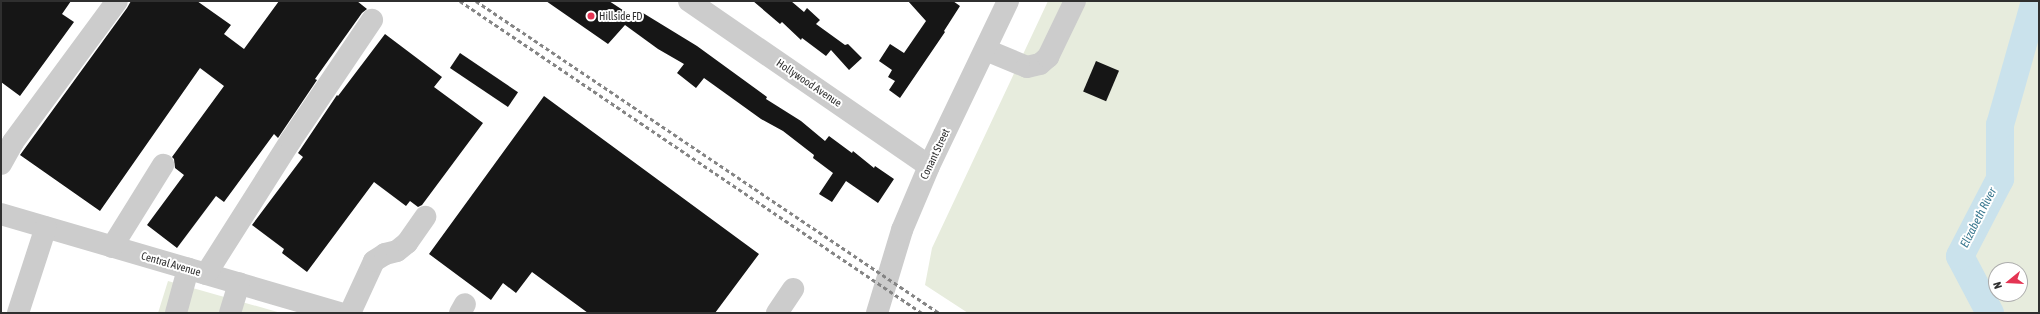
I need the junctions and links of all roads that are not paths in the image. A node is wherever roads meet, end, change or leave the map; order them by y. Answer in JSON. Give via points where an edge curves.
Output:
{"nodes":[{"id":1,"x":117,"y":1,"type":"edge"},
{"id":2,"x":689,"y":1,"type":"edge"},
{"id":3,"x":1075,"y":1,"type":"edge"},
{"id":4,"x":1005,"y":2,"type":"edge"},
{"id":5,"x":372,"y":20,"type":"dead end"},
{"id":6,"x":986,"y":50,"type":"junction"},
{"id":7,"x":1,"y":164,"type":"edge"},
{"id":8,"x":163,"y":165,"type":"dead end"},
{"id":9,"x":929,"y":166,"type":"junction"},
{"id":10,"x":1,"y":214,"type":"edge"},
{"id":11,"x":425,"y":217,"type":"dead end"},
{"id":12,"x":46,"y":227,"type":"junction"},
{"id":13,"x":112,"y":246,"type":"junction"},
{"id":14,"x":197,"y":271,"type":"junction"},
{"id":15,"x":239,"y":284,"type":"junction"},
{"id":16,"x":794,"y":289,"type":"dead end"},
{"id":17,"x":18,"y":313,"type":"edge"},
{"id":18,"x":176,"y":313,"type":"edge"},
{"id":19,"x":230,"y":313,"type":"edge"},
{"id":20,"x":340,"y":313,"type":"edge"},
{"id":21,"x":350,"y":313,"type":"edge"},
{"id":22,"x":777,"y":313,"type":"edge"},
{"id":23,"x":877,"y":313,"type":"edge"}],
"edges":[{"from":1,"to":7,"type":"street","via":[[13,142]]},
{"from":2,"to":9,"type":"street","name":"Hollywood Avenue"},
{"from":3,"to":6,"type":"street","via":[[1048,57],[1040,64],[1027,68]]},
{"from":4,"to":6,"type":"street","name":"Conant Street"},
{"from":5,"to":14,"type":"street","via":[[296,134]]},
{"from":6,"to":9,"type":"street","name":"Conant Street"},
{"from":8,"to":13,"type":"street"},
{"from":9,"to":23,"type":"street","name":"Conant Street","via":[[902,230]]},
{"from":10,"to":12,"type":"street","name":"Central Avenue"},
{"from":11,"to":21,"type":"street","via":[[407,243],[397,251],[384,254],[374,261]]},
{"from":12,"to":13,"type":"street","name":"Central Avenue"},
{"from":12,"to":17,"type":"street"},
{"from":13,"to":14,"type":"street","name":"Central Avenue"},
{"from":14,"to":15,"type":"street","name":"Central Avenue"},
{"from":14,"to":18,"type":"street"},
{"from":15,"to":19,"type":"street"},
{"from":15,"to":20,"type":"street","name":"Central Avenue"},
{"from":16,"to":22,"type":"street"}]}
